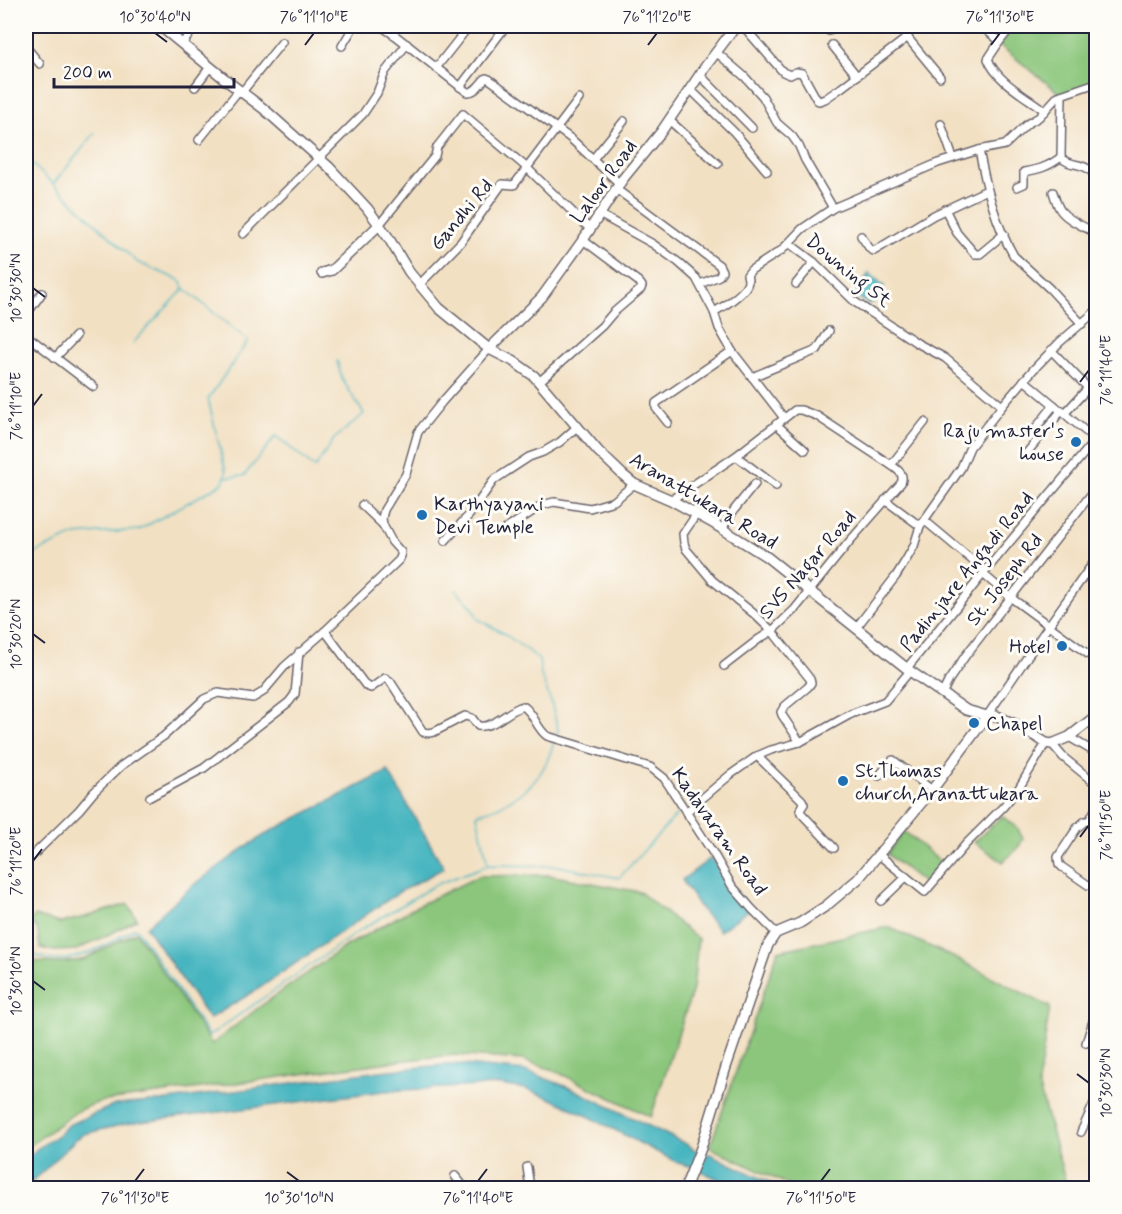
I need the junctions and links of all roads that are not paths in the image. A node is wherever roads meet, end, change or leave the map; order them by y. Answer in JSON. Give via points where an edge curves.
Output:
{"nodes":[{"id":1,"x":160,"y":26,"type":"edge"},
{"id":2,"x":196,"y":26,"type":"edge"},
{"id":3,"x":354,"y":26,"type":"edge"},
{"id":4,"x":381,"y":26,"type":"edge"},
{"id":5,"x":469,"y":26,"type":"edge"},
{"id":6,"x":506,"y":26,"type":"edge"},
{"id":7,"x":736,"y":26,"type":"edge"},
{"id":8,"x":743,"y":26,"type":"edge"},
{"id":9,"x":898,"y":26,"type":"edge"},
{"id":10,"x":981,"y":26,"type":"edge"},
{"id":11,"x":1012,"y":26,"type":"edge"},
{"id":12,"x":908,"y":38,"type":"junction"},
{"id":13,"x":1000,"y":41,"type":"junction"},
{"id":14,"x":282,"y":42,"type":"dead end"},
{"id":15,"x":182,"y":44,"type":"junction"},
{"id":16,"x":407,"y":44,"type":"junction"},
{"id":17,"x":832,"y":45,"type":"dead end"},
{"id":18,"x":342,"y":46,"type":"dead end"},
{"id":19,"x":26,"y":47,"type":"edge"},
{"id":20,"x":716,"y":52,"type":"junction"},
{"id":21,"x":40,"y":64,"type":"dead end"},
{"id":22,"x":210,"y":67,"type":"junction"},
{"id":23,"x":436,"y":68,"type":"junction"},
{"id":24,"x":700,"y":75,"type":"junction"},
{"id":25,"x":857,"y":76,"type":"junction"},
{"id":26,"x":940,"y":77,"type":"dead end"},
{"id":27,"x":1096,"y":83,"type":"edge"},
{"id":28,"x":195,"y":87,"type":"dead end"},
{"id":29,"x":460,"y":87,"type":"junction"},
{"id":30,"x":690,"y":89,"type":"junction"},
{"id":31,"x":241,"y":91,"type":"junction"},
{"id":32,"x":1062,"y":95,"type":"junction"},
{"id":33,"x":579,"y":99,"type":"dead end"},
{"id":34,"x":1045,"y":111,"type":"junction"},
{"id":35,"x":669,"y":120,"type":"junction"},
{"id":36,"x":624,"y":121,"type":"dead end"},
{"id":37,"x":941,"y":124,"type":"dead end"},
{"id":38,"x":556,"y":127,"type":"junction"},
{"id":39,"x":752,"y":128,"type":"dead end"},
{"id":40,"x":199,"y":140,"type":"dead end"},
{"id":41,"x":980,"y":150,"type":"junction"},
{"id":42,"x":1061,"y":157,"type":"junction"},
{"id":43,"x":319,"y":158,"type":"junction"},
{"id":44,"x":953,"y":158,"type":"junction"},
{"id":45,"x":593,"y":159,"type":"junction"},
{"id":46,"x":718,"y":164,"type":"dead end"},
{"id":47,"x":526,"y":167,"type":"junction"},
{"id":48,"x":767,"y":171,"type":"dead end"},
{"id":49,"x":1096,"y":178,"type":"edge"},
{"id":50,"x":618,"y":187,"type":"junction"},
{"id":51,"x":1017,"y":187,"type":"dead end"},
{"id":52,"x":987,"y":190,"type":"junction"},
{"id":53,"x":1053,"y":192,"type":"dead end"},
{"id":54,"x":833,"y":208,"type":"junction"},
{"id":55,"x":945,"y":209,"type":"junction"},
{"id":56,"x":599,"y":214,"type":"junction"},
{"id":57,"x":379,"y":225,"type":"junction"},
{"id":58,"x":590,"y":229,"type":"junction"},
{"id":59,"x":1096,"y":233,"type":"edge"},
{"id":60,"x":243,"y":234,"type":"dead end"},
{"id":61,"x":1004,"y":234,"type":"junction"},
{"id":62,"x":861,"y":236,"type":"dead end"},
{"id":63,"x":583,"y":240,"type":"junction"},
{"id":64,"x":790,"y":244,"type":"junction"},
{"id":65,"x":814,"y":262,"type":"junction"},
{"id":66,"x":322,"y":273,"type":"dead end"},
{"id":67,"x":700,"y":284,"type":"junction"},
{"id":68,"x":796,"y":284,"type":"dead end"},
{"id":69,"x":419,"y":285,"type":"junction"},
{"id":70,"x":42,"y":293,"type":"dead end"},
{"id":71,"x":1096,"y":311,"type":"edge"},
{"id":72,"x":714,"y":312,"type":"junction"},
{"id":73,"x":26,"y":315,"type":"edge"},
{"id":74,"x":1082,"y":324,"type":"junction"},
{"id":75,"x":829,"y":331,"type":"dead end"},
{"id":76,"x":26,"y":335,"type":"edge"},
{"id":77,"x":76,"y":336,"type":"dead end"},
{"id":78,"x":489,"y":349,"type":"junction"},
{"id":79,"x":1051,"y":350,"type":"junction"},
{"id":80,"x":732,"y":351,"type":"junction"},
{"id":81,"x":55,"y":358,"type":"junction"},
{"id":82,"x":752,"y":377,"type":"junction"},
{"id":83,"x":1024,"y":380,"type":"junction"},
{"id":84,"x":539,"y":382,"type":"junction"},
{"id":85,"x":94,"y":387,"type":"dead end"},
{"id":86,"x":1088,"y":388,"type":"junction"},
{"id":87,"x":1096,"y":402,"type":"edge"},
{"id":88,"x":1054,"y":405,"type":"junction"},
{"id":89,"x":1002,"y":406,"type":"junction"},
{"id":90,"x":1063,"y":412,"type":"junction"},
{"id":91,"x":784,"y":418,"type":"junction"},
{"id":92,"x":925,"y":422,"type":"dead end"},
{"id":93,"x":668,"y":423,"type":"dead end"},
{"id":94,"x":777,"y":424,"type":"junction"},
{"id":95,"x":578,"y":426,"type":"junction"},
{"id":96,"x":1035,"y":429,"type":"dead end"},
{"id":97,"x":1096,"y":440,"type":"edge"},
{"id":98,"x":805,"y":450,"type":"dead end"},
{"id":99,"x":1025,"y":455,"type":"dead end"},
{"id":100,"x":736,"y":456,"type":"junction"},
{"id":101,"x":891,"y":465,"type":"junction"},
{"id":102,"x":634,"y":484,"type":"junction"},
{"id":103,"x":755,"y":484,"type":"dead end"},
{"id":104,"x":776,"y":486,"type":"dead end"},
{"id":105,"x":1096,"y":488,"type":"edge"},
{"id":106,"x":671,"y":500,"type":"junction"},
{"id":107,"x":885,"y":500,"type":"junction"},
{"id":108,"x":362,"y":505,"type":"dead end"},
{"id":109,"x":696,"y":514,"type":"junction"},
{"id":110,"x":922,"y":523,"type":"junction"},
{"id":111,"x":383,"y":525,"type":"junction"},
{"id":112,"x":506,"y":529,"type":"dead end"},
{"id":113,"x":722,"y":529,"type":"junction"},
{"id":114,"x":445,"y":541,"type":"dead end"},
{"id":115,"x":1096,"y":560,"type":"edge"},
{"id":116,"x":984,"y":572,"type":"junction"},
{"id":117,"x":810,"y":591,"type":"junction"},
{"id":118,"x":1010,"y":597,"type":"junction"},
{"id":119,"x":1049,"y":625,"type":"junction"},
{"id":120,"x":856,"y":628,"type":"junction"},
{"id":121,"x":325,"y":631,"type":"junction"},
{"id":122,"x":772,"y":631,"type":"junction"},
{"id":123,"x":299,"y":652,"type":"junction"},
{"id":124,"x":1096,"y":660,"type":"edge"},
{"id":125,"x":724,"y":666,"type":"dead end"},
{"id":126,"x":909,"y":670,"type":"junction"},
{"id":127,"x":942,"y":694,"type":"junction"},
{"id":128,"x":987,"y":716,"type":"junction"},
{"id":129,"x":1096,"y":716,"type":"edge"},
{"id":130,"x":1069,"y":737,"type":"junction"},
{"id":131,"x":800,"y":742,"type":"junction"},
{"id":132,"x":1049,"y":743,"type":"junction"},
{"id":133,"x":1096,"y":751,"type":"edge"},
{"id":134,"x":757,"y":756,"type":"junction"},
{"id":135,"x":879,"y":776,"type":"dead end"},
{"id":136,"x":1096,"y":784,"type":"edge"},
{"id":137,"x":932,"y":790,"type":"junction"},
{"id":138,"x":150,"y":797,"type":"dead end"},
{"id":139,"x":1096,"y":808,"type":"edge"},
{"id":140,"x":686,"y":813,"type":"junction"},
{"id":141,"x":1089,"y":821,"type":"junction"},
{"id":142,"x":1096,"y":828,"type":"edge"},
{"id":143,"x":834,"y":848,"type":"dead end"},
{"id":144,"x":879,"y":855,"type":"junction"},
{"id":145,"x":26,"y":862,"type":"edge"},
{"id":146,"x":906,"y":878,"type":"junction"},
{"id":147,"x":1096,"y":880,"type":"edge"},
{"id":148,"x":881,"y":902,"type":"dead end"},
{"id":149,"x":776,"y":933,"type":"junction"},
{"id":150,"x":26,"y":934,"type":"edge"},
{"id":151,"x":26,"y":956,"type":"edge"},
{"id":152,"x":1096,"y":1012,"type":"edge"},
{"id":153,"x":1086,"y":1043,"type":"dead end"},
{"id":154,"x":1096,"y":1098,"type":"edge"},
{"id":155,"x":1081,"y":1132,"type":"dead end"},
{"id":156,"x":527,"y":1167,"type":"dead end"},
{"id":157,"x":455,"y":1176,"type":"dead end"},
{"id":158,"x":465,"y":1188,"type":"edge"},
{"id":159,"x":530,"y":1188,"type":"edge"},
{"id":160,"x":595,"y":1188,"type":"edge"},
{"id":161,"x":605,"y":1188,"type":"edge"},
{"id":162,"x":685,"y":1188,"type":"edge"}],
"edges":[{"from":1,"to":15,"type":"main road","name":"Aranattukara Road"},
{"from":2,"to":15,"type":"street"},
{"from":3,"to":18,"type":"street"},
{"from":4,"to":16,"type":"street"},
{"from":5,"to":23,"type":"street"},
{"from":6,"to":29,"type":"street"},
{"from":7,"to":20,"type":"main road","name":"Laloor Road"},
{"from":8,"to":25,"type":"street","via":[[783,72],[802,74],[817,100],[825,99]]},
{"from":9,"to":12,"type":"street"},
{"from":10,"to":13,"type":"street"},
{"from":11,"to":13,"type":"street"},
{"from":12,"to":25,"type":"street"},
{"from":12,"to":26,"type":"street"},
{"from":13,"to":34,"type":"street","via":[[988,59],[992,68]]},
{"from":14,"to":31,"type":"street"},
{"from":15,"to":22,"type":"main road","name":"Aranattukara Road"},
{"from":16,"to":23,"type":"street"},
{"from":16,"to":43,"type":"street","via":[[385,72],[363,114]]},
{"from":17,"to":25,"type":"street"},
{"from":19,"to":21,"type":"street"},
{"from":20,"to":24,"type":"main road","name":"Laloor Road"},
{"from":20,"to":54,"type":"street","via":[[763,97],[777,123],[799,146]]},
{"from":22,"to":28,"type":"street"},
{"from":22,"to":31,"type":"main road","name":"Aranattukara Road"},
{"from":23,"to":29,"type":"street"},
{"from":24,"to":30,"type":"main road","name":"Laloor Road"},
{"from":24,"to":39,"type":"street"},
{"from":27,"to":32,"type":"street"},
{"from":29,"to":38,"type":"street","via":[[471,93],[489,79]]},
{"from":30,"to":35,"type":"main road","name":"Laloor Road"},
{"from":30,"to":48,"type":"street"},
{"from":31,"to":40,"type":"street"},
{"from":31,"to":43,"type":"main road","name":"Aranattukara Road"},
{"from":32,"to":34,"type":"street"},
{"from":32,"to":42,"type":"street"},
{"from":33,"to":38,"type":"street"},
{"from":34,"to":41,"type":"street","via":[[1005,145]]},
{"from":35,"to":46,"type":"street"},
{"from":35,"to":50,"type":"main road","name":"Laloor Road"},
{"from":36,"to":45,"type":"street"},
{"from":37,"to":44,"type":"street"},
{"from":38,"to":45,"type":"street"},
{"from":38,"to":47,"type":"street"},
{"from":41,"to":44,"type":"street"},
{"from":41,"to":52,"type":"street"},
{"from":42,"to":49,"type":"street","via":[[1083,165]]},
{"from":42,"to":51,"type":"street","via":[[1050,166],[1023,172],[1024,184]]},
{"from":43,"to":57,"type":"main road","name":"Aranattukara Road"},
{"from":43,"to":60,"type":"street"},
{"from":44,"to":54,"type":"street"},
{"from":45,"to":50,"type":"street"},
{"from":47,"to":57,"type":"street","via":[[464,114]]},
{"from":47,"to":58,"type":"street"},
{"from":47,"to":69,"type":"street","name":"Gandhi Rd","via":[[514,185],[501,184],[461,242]]},
{"from":50,"to":56,"type":"main road","name":"Laloor Road"},
{"from":50,"to":67,"type":"street","via":[[719,265],[719,276]]},
{"from":52,"to":55,"type":"street"},
{"from":52,"to":61,"type":"street"},
{"from":53,"to":59,"type":"street","via":[[1064,214]]},
{"from":54,"to":64,"type":"street","via":[[802,229]]},
{"from":55,"to":61,"type":"street","via":[[957,233],[975,254]]},
{"from":55,"to":62,"type":"street","via":[[874,250]]},
{"from":56,"to":58,"type":"main road","name":"Laloor Road"},
{"from":56,"to":67,"type":"street","via":[[662,250]]},
{"from":57,"to":66,"type":"main road","via":[[332,270]]},
{"from":57,"to":69,"type":"main road","name":"Aranattukara Road"},
{"from":58,"to":63,"type":"main road","name":"Laloor Road"},
{"from":61,"to":74,"type":"street","via":[[1014,256]]},
{"from":63,"to":78,"type":"main road","name":"Laloor Road","via":[[542,297]]},
{"from":63,"to":84,"type":"street","via":[[639,282],[641,290]]},
{"from":64,"to":65,"type":"street","name":"Downing St"},
{"from":64,"to":72,"type":"street","via":[[751,270],[746,287]]},
{"from":65,"to":68,"type":"street"},
{"from":65,"to":89,"type":"street","name":"Downing St","via":[[855,302],[945,358]]},
{"from":67,"to":72,"type":"street"},
{"from":69,"to":78,"type":"main road","name":"Aranattukara Road"},
{"from":70,"to":73,"type":"street"},
{"from":71,"to":74,"type":"street"},
{"from":72,"to":80,"type":"street"},
{"from":74,"to":79,"type":"street"},
{"from":75,"to":82,"type":"street","via":[[818,350]]},
{"from":76,"to":81,"type":"street"},
{"from":77,"to":81,"type":"street"},
{"from":78,"to":84,"type":"main road","name":"Aranattukara Road","via":[[525,369]]},
{"from":78,"to":111,"type":"street","via":[[418,432],[406,474],[384,510]]},
{"from":79,"to":83,"type":"street"},
{"from":79,"to":86,"type":"street"},
{"from":80,"to":82,"type":"street"},
{"from":80,"to":93,"type":"street","via":[[656,403]]},
{"from":81,"to":85,"type":"street"},
{"from":82,"to":91,"type":"street"},
{"from":83,"to":88,"type":"street"},
{"from":83,"to":89,"type":"street"},
{"from":84,"to":95,"type":"main road","name":"Aranattukara Road"},
{"from":86,"to":87,"type":"street"},
{"from":86,"to":90,"type":"street"},
{"from":88,"to":90,"type":"street"},
{"from":88,"to":96,"type":"street"},
{"from":89,"to":110,"type":"street","via":[[970,447],[961,468]]},
{"from":90,"to":97,"type":"street"},
{"from":90,"to":99,"type":"street"},
{"from":91,"to":94,"type":"street"},
{"from":91,"to":101,"type":"street","via":[[795,410],[809,412]]},
{"from":92,"to":101,"type":"street"},
{"from":94,"to":98,"type":"street"},
{"from":94,"to":100,"type":"street"},
{"from":95,"to":102,"type":"main road","name":"Aranattukara Road"},
{"from":95,"to":114,"type":"street","via":[[560,442],[494,480]]},
{"from":97,"to":116,"type":"street","name":"Padinjare Angadi Road"},
{"from":100,"to":104,"type":"street"},
{"from":100,"to":106,"type":"street"},
{"from":101,"to":107,"type":"street","name":"SVS Nagar Road","via":[[903,478]]},
{"from":102,"to":106,"type":"main road","name":"Aranattukara Road"},
{"from":102,"to":112,"type":"street","via":[[614,501],[590,508],[554,502],[542,505]]},
{"from":103,"to":113,"type":"street"},
{"from":105,"to":118,"type":"street","name":"St. Joseph Rd"},
{"from":106,"to":109,"type":"main road","name":"Aranattukara Road"},
{"from":107,"to":110,"type":"street"},
{"from":107,"to":117,"type":"street","name":"SVS Nagar Road"},
{"from":108,"to":111,"type":"street"},
{"from":109,"to":113,"type":"main road","name":"Aranattukara Road"},
{"from":109,"to":122,"type":"street","via":[[683,534],[686,549],[712,579]]},
{"from":110,"to":116,"type":"street"},
{"from":110,"to":120,"type":"street","via":[[896,576]]},
{"from":111,"to":121,"type":"street","via":[[401,552],[399,560]]},
{"from":113,"to":117,"type":"main road","name":"Aranattukara Road","via":[[767,556]]},
{"from":115,"to":119,"type":"street"},
{"from":116,"to":118,"type":"street"},
{"from":116,"to":126,"type":"street","name":"Padinjare Angadi Road"},
{"from":117,"to":120,"type":"main road","name":"Aranattukara Road"},
{"from":117,"to":122,"type":"street","name":"SVS Nagar Road"},
{"from":118,"to":119,"type":"street"},
{"from":118,"to":127,"type":"street","name":"St. Joseph Rd"},
{"from":119,"to":124,"type":"street"},
{"from":119,"to":128,"type":"street"},
{"from":120,"to":126,"type":"main road","name":"Aranattukara Road"},
{"from":121,"to":123,"type":"street"},
{"from":121,"to":140,"type":"street","name":"Kadavaram Road","via":[[366,686],[371,688],[384,678],[390,681],[423,732],[434,732],[465,716],[478,726],[487,726],[523,706],[541,730],[555,738],[650,767],[664,778]]},
{"from":122,"to":125,"type":"street","name":"SVS Nagar Road"},
{"from":122,"to":131,"type":"street","via":[[810,679],[808,687],[781,712]]},
{"from":123,"to":138,"type":"street","via":[[295,694],[289,702],[204,768]]},
{"from":123,"to":145,"type":"street","via":[[253,698],[218,693],[204,699],[164,736],[121,766]]},
{"from":126,"to":127,"type":"main road","name":"Aranattukara Road"},
{"from":126,"to":131,"type":"street","name":"Padinjare Angadi Road","via":[[885,700]]},
{"from":127,"to":128,"type":"main road","name":"Aranattukara Road","via":[[966,710]]},
{"from":128,"to":132,"type":"main road","name":"Aranattukara Road","via":[[997,716]]},
{"from":128,"to":137,"type":"main road"},
{"from":129,"to":130,"type":"main road"},
{"from":130,"to":132,"type":"main road"},
{"from":130,"to":133,"type":"street"},
{"from":131,"to":134,"type":"street","name":"Padinjare Angadi Road"},
{"from":132,"to":136,"type":"street"},
{"from":132,"to":146,"type":"street","via":[[1003,807],[928,890],[922,891]]},
{"from":134,"to":140,"type":"street","name":"Padinjare Angadi Road"},
{"from":134,"to":143,"type":"street","via":[[802,800],[801,813]]},
{"from":135,"to":137,"type":"street","via":[[893,760]]},
{"from":137,"to":144,"type":"main road"},
{"from":139,"to":141,"type":"street"},
{"from":140,"to":149,"type":"street","name":"Kadavaram Road","via":[[732,886]]},
{"from":141,"to":142,"type":"street"},
{"from":141,"to":147,"type":"street","via":[[1077,828],[1058,857],[1062,867],[1088,885]]},
{"from":144,"to":146,"type":"street"},
{"from":144,"to":149,"type":"main road","via":[[826,906]]},
{"from":146,"to":148,"type":"street"},
{"from":149,"to":162,"type":"main road","via":[[764,955]]},
{"from":150,"to":151,"type":"street"},
{"from":152,"to":153,"type":"street"},
{"from":154,"to":155,"type":"street"},
{"from":156,"to":159,"type":"street"},
{"from":157,"to":158,"type":"street"},
{"from":160,"to":161,"type":"street"}]}
